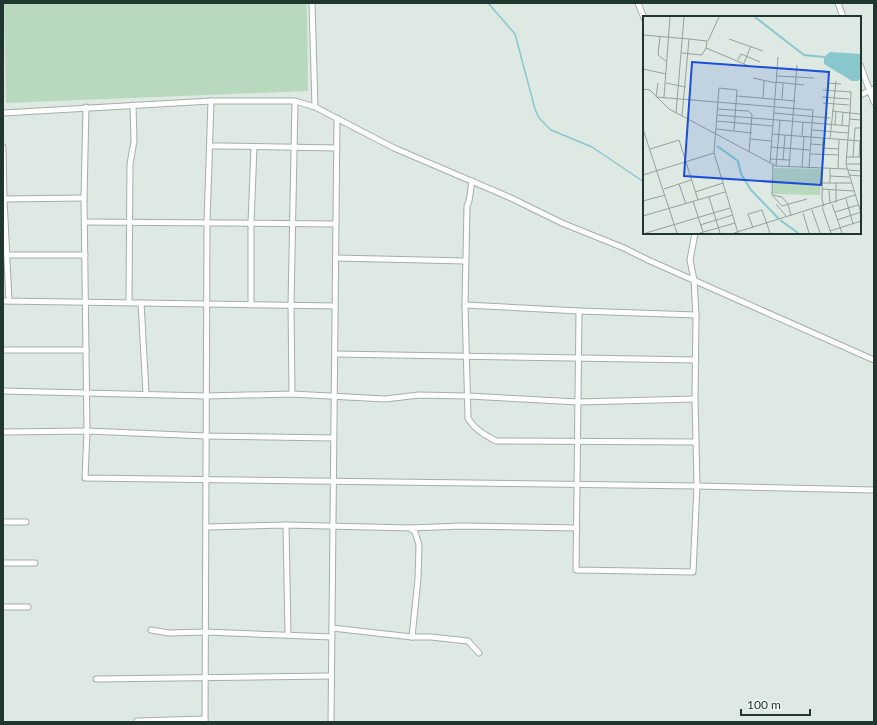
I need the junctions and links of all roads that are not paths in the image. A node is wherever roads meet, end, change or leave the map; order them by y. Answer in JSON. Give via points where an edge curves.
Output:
{"nodes":[{"id":1,"x":312,"y":3,"type":"edge"},
{"id":2,"x":638,"y":3,"type":"edge"},
{"id":3,"x":838,"y":3,"type":"edge"},
{"id":4,"x":643,"y":16,"type":"edge"},
{"id":5,"x":843,"y":16,"type":"edge"},
{"id":6,"x":861,"y":67,"type":"edge"},
{"id":7,"x":872,"y":90,"type":"edge"},
{"id":8,"x":861,"y":95,"type":"edge"},
{"id":9,"x":211,"y":101,"type":"junction"},
{"id":10,"x":295,"y":101,"type":"junction"},
{"id":11,"x":874,"y":102,"type":"edge"},
{"id":12,"x":133,"y":105,"type":"junction"},
{"id":13,"x":86,"y":107,"type":"junction"},
{"id":14,"x":315,"y":108,"type":"junction"},
{"id":15,"x":3,"y":113,"type":"edge"},
{"id":16,"x":337,"y":118,"type":"junction"},
{"id":17,"x":210,"y":146,"type":"junction"},
{"id":18,"x":3,"y":147,"type":"edge"},
{"id":19,"x":254,"y":147,"type":"junction"},
{"id":20,"x":294,"y":147,"type":"junction"},
{"id":21,"x":337,"y":148,"type":"junction"},
{"id":22,"x":472,"y":181,"type":"junction"},
{"id":23,"x":84,"y":198,"type":"junction"},
{"id":24,"x":3,"y":199,"type":"edge"},
{"id":25,"x":84,"y":222,"type":"junction"},
{"id":26,"x":207,"y":222,"type":"junction"},
{"id":27,"x":129,"y":223,"type":"junction"},
{"id":28,"x":251,"y":223,"type":"junction"},
{"id":29,"x":293,"y":224,"type":"junction"},
{"id":30,"x":336,"y":224,"type":"junction"},
{"id":31,"x":695,"y":234,"type":"edge"},
{"id":32,"x":4,"y":236,"type":"edge"},
{"id":33,"x":7,"y":255,"type":"junction"},
{"id":34,"x":85,"y":255,"type":"junction"},
{"id":35,"x":336,"y":258,"type":"junction"},
{"id":36,"x":465,"y":261,"type":"junction"},
{"id":37,"x":694,"y":280,"type":"junction"},
{"id":38,"x":3,"y":301,"type":"edge"},
{"id":39,"x":9,"y":301,"type":"junction"},
{"id":40,"x":85,"y":302,"type":"junction"},
{"id":41,"x":129,"y":303,"type":"junction"},
{"id":42,"x":141,"y":303,"type":"junction"},
{"id":43,"x":206,"y":304,"type":"junction"},
{"id":44,"x":251,"y":305,"type":"junction"},
{"id":45,"x":291,"y":305,"type":"junction"},
{"id":46,"x":465,"y":305,"type":"junction"},
{"id":47,"x":335,"y":306,"type":"junction"},
{"id":48,"x":579,"y":311,"type":"junction"},
{"id":49,"x":696,"y":314,"type":"junction"},
{"id":50,"x":3,"y":350,"type":"edge"},
{"id":51,"x":86,"y":350,"type":"junction"},
{"id":52,"x":335,"y":354,"type":"junction"},
{"id":53,"x":466,"y":356,"type":"junction"},
{"id":54,"x":577,"y":357,"type":"junction"},
{"id":55,"x":696,"y":360,"type":"junction"},
{"id":56,"x":874,"y":360,"type":"edge"},
{"id":57,"x":3,"y":391,"type":"edge"},
{"id":58,"x":86,"y":393,"type":"junction"},
{"id":59,"x":146,"y":393,"type":"junction"},
{"id":60,"x":292,"y":394,"type":"junction"},
{"id":61,"x":206,"y":396,"type":"junction"},
{"id":62,"x":468,"y":396,"type":"junction"},
{"id":63,"x":334,"y":397,"type":"junction"},
{"id":64,"x":695,"y":399,"type":"junction"},
{"id":65,"x":578,"y":402,"type":"junction"},
{"id":66,"x":87,"y":431,"type":"junction"},
{"id":67,"x":3,"y":432,"type":"edge"},
{"id":68,"x":206,"y":436,"type":"junction"},
{"id":69,"x":334,"y":438,"type":"junction"},
{"id":70,"x":578,"y":441,"type":"junction"},
{"id":71,"x":696,"y":442,"type":"junction"},
{"id":72,"x":206,"y":480,"type":"junction"},
{"id":73,"x":333,"y":481,"type":"junction"},
{"id":74,"x":577,"y":485,"type":"junction"},
{"id":75,"x":697,"y":486,"type":"junction"},
{"id":76,"x":874,"y":490,"type":"edge"},
{"id":77,"x":3,"y":522,"type":"edge"},
{"id":78,"x":26,"y":522,"type":"dead end"},
{"id":79,"x":286,"y":525,"type":"junction"},
{"id":80,"x":333,"y":526,"type":"junction"},
{"id":81,"x":206,"y":527,"type":"junction"},
{"id":82,"x":410,"y":528,"type":"junction"},
{"id":83,"x":577,"y":528,"type":"junction"},
{"id":84,"x":3,"y":563,"type":"edge"},
{"id":85,"x":35,"y":563,"type":"dead end"},
{"id":86,"x":3,"y":607,"type":"edge"},
{"id":87,"x":28,"y":607,"type":"dead end"},
{"id":88,"x":332,"y":628,"type":"junction"},
{"id":89,"x":152,"y":630,"type":"dead end"},
{"id":90,"x":205,"y":632,"type":"junction"},
{"id":91,"x":288,"y":635,"type":"junction"},
{"id":92,"x":332,"y":637,"type":"junction"},
{"id":93,"x":412,"y":637,"type":"junction"},
{"id":94,"x":480,"y":653,"type":"dead end"},
{"id":95,"x":332,"y":676,"type":"junction"},
{"id":96,"x":205,"y":678,"type":"junction"},
{"id":97,"x":96,"y":679,"type":"dead end"},
{"id":98,"x":205,"y":720,"type":"edge"},
{"id":99,"x":137,"y":722,"type":"edge"},
{"id":100,"x":331,"y":722,"type":"edge"}],
"edges":[{"from":1,"to":14,"type":"street"},
{"from":2,"to":4,"type":"street"},
{"from":3,"to":5,"type":"street"},
{"from":6,"to":7,"type":"street"},
{"from":7,"to":8,"type":"street"},
{"from":7,"to":11,"type":"street"},
{"from":9,"to":10,"type":"street"},
{"from":9,"to":12,"type":"street"},
{"from":9,"to":17,"type":"street"},
{"from":10,"to":14,"type":"street"},
{"from":10,"to":20,"type":"street"},
{"from":12,"to":13,"type":"street"},
{"from":12,"to":27,"type":"street","via":[[134,141],[130,164]]},
{"from":13,"to":15,"type":"street"},
{"from":13,"to":23,"type":"street"},
{"from":14,"to":16,"type":"street"},
{"from":16,"to":21,"type":"street"},
{"from":16,"to":22,"type":"street","via":[[394,148]]},
{"from":17,"to":19,"type":"street"},
{"from":17,"to":26,"type":"street"},
{"from":18,"to":24,"type":"street"},
{"from":19,"to":20,"type":"street"},
{"from":19,"to":28,"type":"street"},
{"from":20,"to":21,"type":"street"},
{"from":20,"to":29,"type":"street"},
{"from":21,"to":30,"type":"street"},
{"from":22,"to":36,"type":"street","via":[[467,206]]},
{"from":22,"to":37,"type":"street"},
{"from":23,"to":24,"type":"street"},
{"from":23,"to":25,"type":"street"},
{"from":24,"to":32,"type":"street"},
{"from":25,"to":27,"type":"street"},
{"from":25,"to":34,"type":"street"},
{"from":26,"to":27,"type":"street"},
{"from":26,"to":28,"type":"street"},
{"from":26,"to":43,"type":"street"},
{"from":27,"to":41,"type":"street"},
{"from":28,"to":29,"type":"street"},
{"from":28,"to":44,"type":"street"},
{"from":29,"to":30,"type":"street"},
{"from":29,"to":45,"type":"street"},
{"from":30,"to":35,"type":"street"},
{"from":31,"to":37,"type":"street","via":[[690,260]]},
{"from":32,"to":33,"type":"street"},
{"from":33,"to":34,"type":"street"},
{"from":33,"to":39,"type":"street"},
{"from":34,"to":40,"type":"street"},
{"from":35,"to":36,"type":"street"},
{"from":35,"to":47,"type":"street"},
{"from":36,"to":46,"type":"street"},
{"from":37,"to":49,"type":"street"},
{"from":37,"to":56,"type":"street"},
{"from":38,"to":39,"type":"street"},
{"from":39,"to":40,"type":"street"},
{"from":40,"to":41,"type":"street"},
{"from":40,"to":51,"type":"street"},
{"from":41,"to":42,"type":"street"},
{"from":42,"to":43,"type":"street"},
{"from":42,"to":59,"type":"street"},
{"from":43,"to":44,"type":"street"},
{"from":43,"to":61,"type":"street"},
{"from":44,"to":45,"type":"street"},
{"from":45,"to":47,"type":"street"},
{"from":45,"to":60,"type":"street"},
{"from":46,"to":48,"type":"street"},
{"from":46,"to":53,"type":"street"},
{"from":47,"to":52,"type":"street"},
{"from":48,"to":49,"type":"street"},
{"from":48,"to":54,"type":"street"},
{"from":49,"to":55,"type":"street"},
{"from":50,"to":51,"type":"street"},
{"from":51,"to":58,"type":"street"},
{"from":52,"to":53,"type":"street"},
{"from":52,"to":63,"type":"street"},
{"from":53,"to":54,"type":"street"},
{"from":53,"to":62,"type":"street"},
{"from":54,"to":55,"type":"street"},
{"from":54,"to":65,"type":"street"},
{"from":55,"to":64,"type":"street"},
{"from":57,"to":58,"type":"street"},
{"from":58,"to":59,"type":"street"},
{"from":58,"to":66,"type":"street"},
{"from":59,"to":61,"type":"street"},
{"from":60,"to":61,"type":"street"},
{"from":60,"to":63,"type":"street"},
{"from":61,"to":68,"type":"street"},
{"from":62,"to":63,"type":"street","via":[[419,395],[385,399]]},
{"from":62,"to":65,"type":"street"},
{"from":62,"to":70,"type":"street","via":[[468,418],[472,425],[496,441]]},
{"from":63,"to":69,"type":"street"},
{"from":64,"to":65,"type":"street"},
{"from":64,"to":71,"type":"street"},
{"from":65,"to":70,"type":"street"},
{"from":66,"to":67,"type":"street"},
{"from":66,"to":68,"type":"street"},
{"from":66,"to":72,"type":"street","via":[[86,478]]},
{"from":68,"to":69,"type":"street"},
{"from":68,"to":72,"type":"street"},
{"from":69,"to":73,"type":"street"},
{"from":70,"to":71,"type":"street"},
{"from":70,"to":74,"type":"street"},
{"from":71,"to":75,"type":"street"},
{"from":72,"to":73,"type":"street"},
{"from":72,"to":81,"type":"street"},
{"from":73,"to":74,"type":"street"},
{"from":73,"to":80,"type":"street"},
{"from":74,"to":75,"type":"street"},
{"from":74,"to":83,"type":"street"},
{"from":75,"to":76,"type":"street"},
{"from":75,"to":83,"type":"street","via":[[693,572],[576,570]]},
{"from":77,"to":78,"type":"street"},
{"from":79,"to":80,"type":"street"},
{"from":79,"to":81,"type":"street"},
{"from":79,"to":91,"type":"street"},
{"from":80,"to":82,"type":"street"},
{"from":80,"to":88,"type":"street"},
{"from":81,"to":90,"type":"street"},
{"from":82,"to":83,"type":"street"},
{"from":82,"to":93,"type":"street","via":[[415,532],[418,545],[418,579]]},
{"from":84,"to":85,"type":"street"},
{"from":86,"to":87,"type":"street"},
{"from":88,"to":92,"type":"street"},
{"from":88,"to":93,"type":"street"},
{"from":89,"to":90,"type":"street","via":[[169,633]]},
{"from":90,"to":91,"type":"street"},
{"from":90,"to":96,"type":"street"},
{"from":91,"to":92,"type":"street"},
{"from":92,"to":95,"type":"street"},
{"from":93,"to":94,"type":"street","via":[[468,641]]},
{"from":95,"to":96,"type":"street"},
{"from":95,"to":100,"type":"street"},
{"from":96,"to":97,"type":"street"},
{"from":96,"to":98,"type":"street"},
{"from":98,"to":99,"type":"street"}]}
